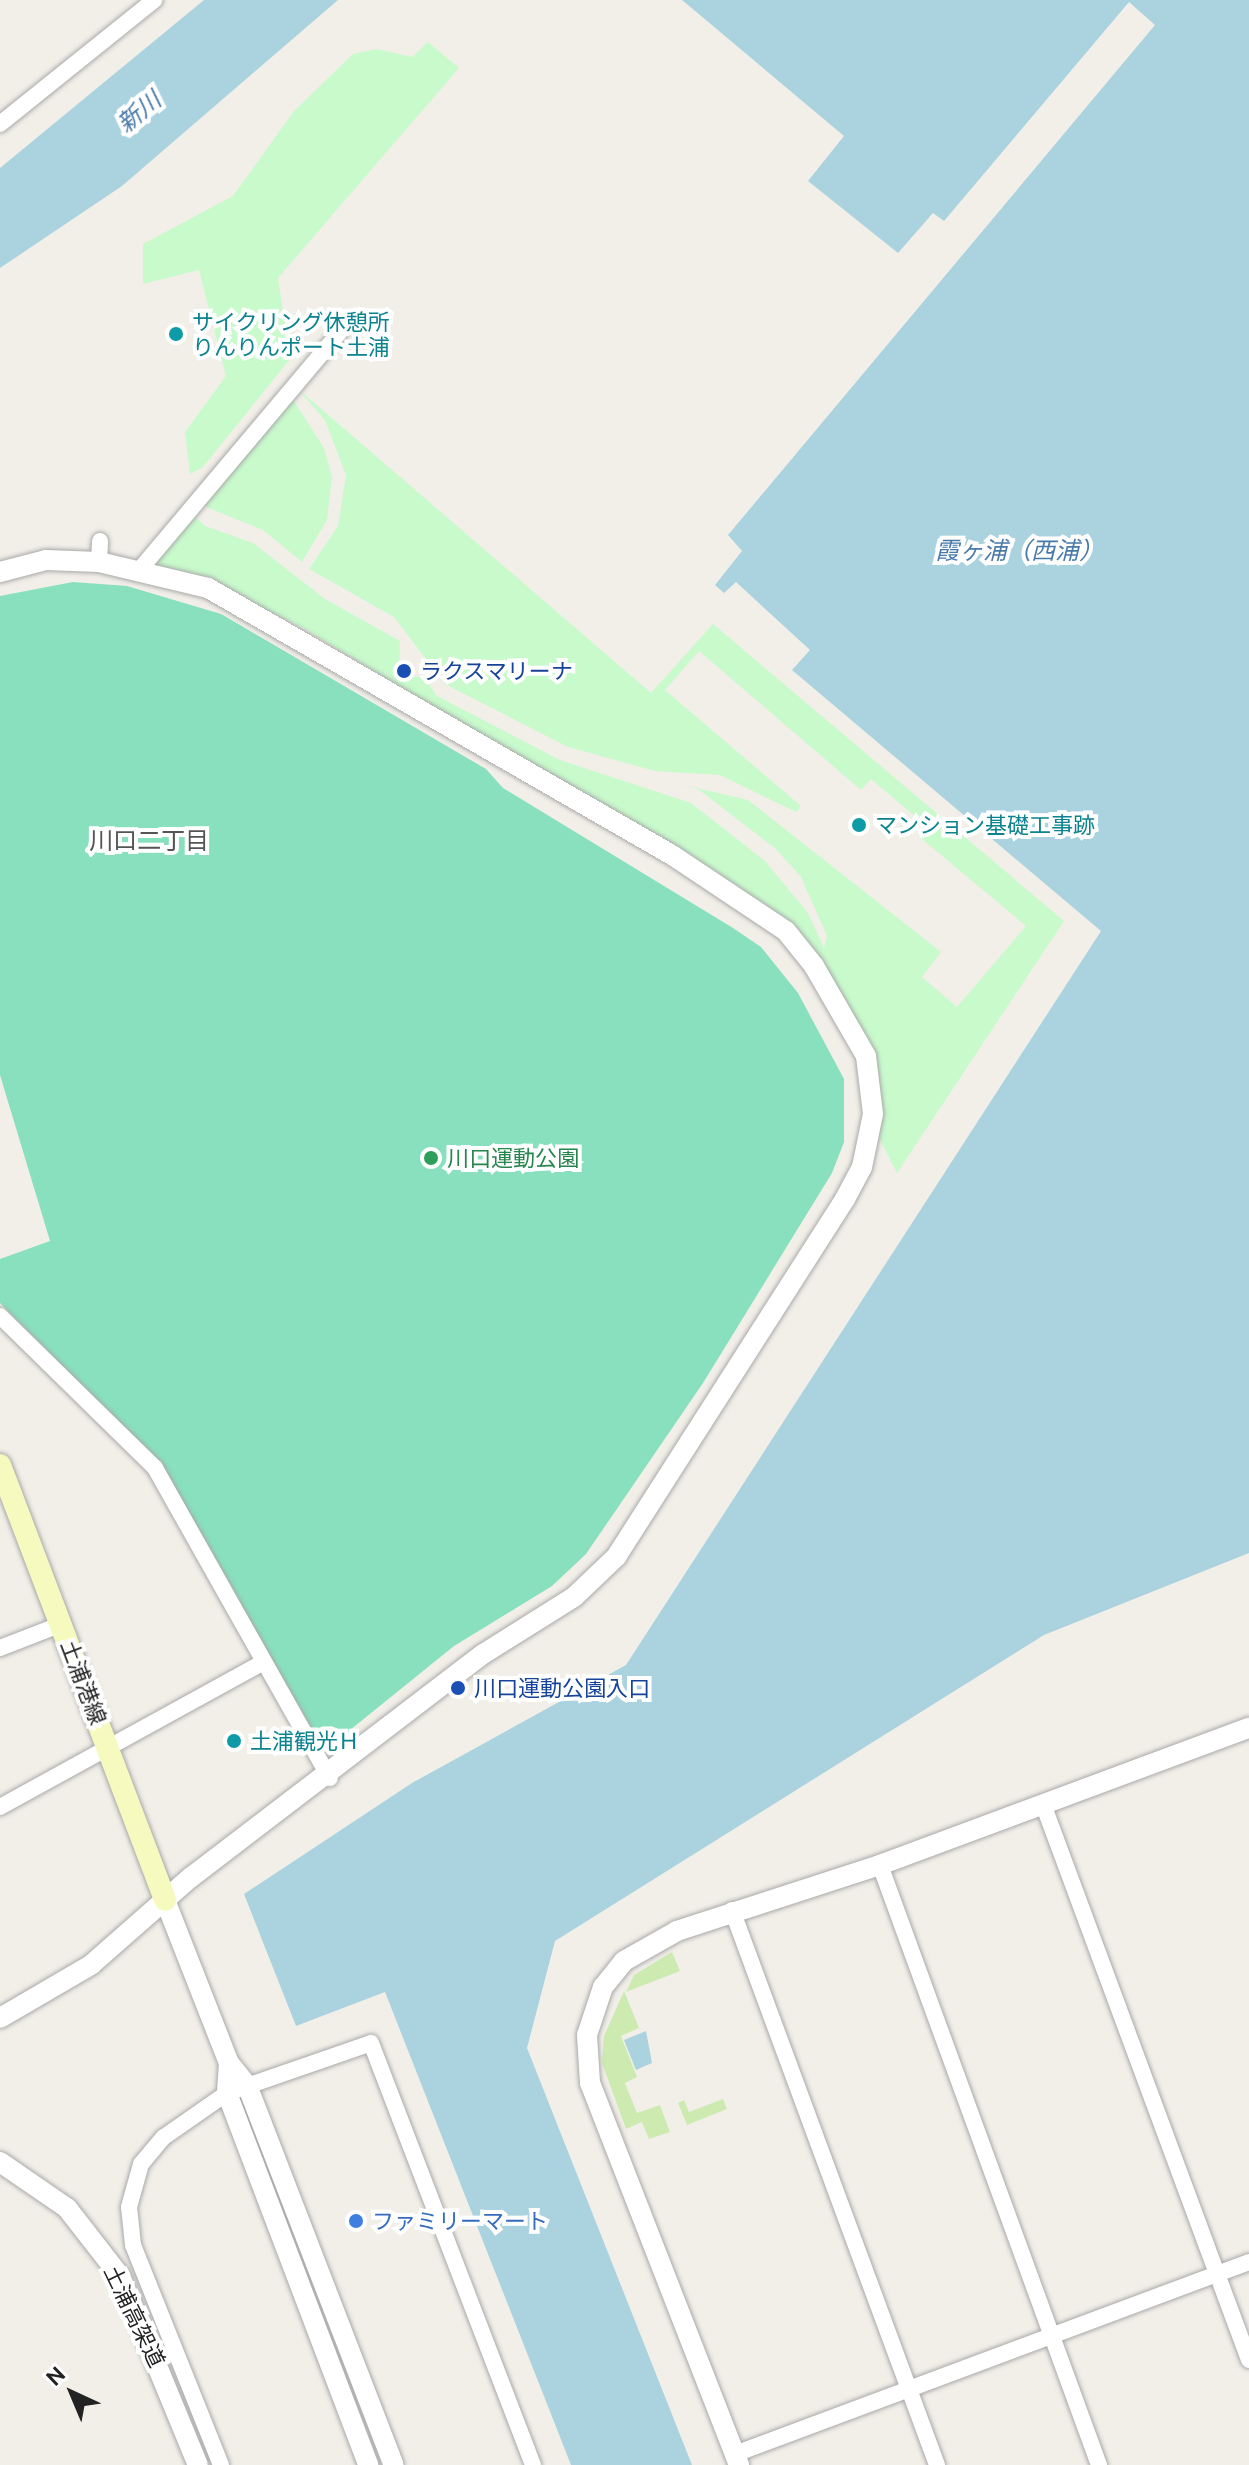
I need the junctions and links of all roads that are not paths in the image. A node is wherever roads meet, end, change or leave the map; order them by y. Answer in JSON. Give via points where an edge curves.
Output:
{"nodes":[{"id":1,"x":154,"y":0,"type":"edge"},
{"id":2,"x":0,"y":124,"type":"edge"},
{"id":3,"x":340,"y":332,"type":"dead end"},
{"id":4,"x":142,"y":567,"type":"junction"},
{"id":5,"x":0,"y":572,"type":"edge"},
{"id":6,"x":0,"y":1316,"type":"edge"},
{"id":7,"x":0,"y":1465,"type":"edge"},
{"id":8,"x":62,"y":1624,"type":"junction"},
{"id":9,"x":0,"y":1648,"type":"edge"},
{"id":10,"x":264,"y":1662,"type":"junction"},
{"id":11,"x":1249,"y":1728,"type":"edge"},
{"id":12,"x":109,"y":1747,"type":"junction"},
{"id":13,"x":330,"y":1778,"type":"junction"},
{"id":14,"x":1043,"y":1804,"type":"junction"},
{"id":15,"x":0,"y":1807,"type":"edge"},
{"id":16,"x":880,"y":1865,"type":"junction"},
{"id":17,"x":165,"y":1900,"type":"junction"},
{"id":18,"x":732,"y":1910,"type":"junction"},
{"id":19,"x":0,"y":2018,"type":"edge"},
{"id":20,"x":229,"y":2063,"type":"junction"},
{"id":21,"x":247,"y":2085,"type":"junction"},
{"id":22,"x":227,"y":2093,"type":"junction"},
{"id":23,"x":0,"y":2162,"type":"edge"},
{"id":24,"x":1249,"y":2262,"type":"edge"},
{"id":25,"x":1216,"y":2274,"type":"junction"},
{"id":26,"x":1052,"y":2336,"type":"junction"},
{"id":27,"x":1249,"y":2360,"type":"edge"},
{"id":28,"x":909,"y":2390,"type":"junction"},
{"id":29,"x":737,"y":2460,"type":"edge"},
{"id":30,"x":198,"y":2465,"type":"edge"},
{"id":31,"x":221,"y":2465,"type":"edge"},
{"id":32,"x":368,"y":2465,"type":"edge"},
{"id":33,"x":394,"y":2465,"type":"edge"},
{"id":34,"x":533,"y":2465,"type":"edge"},
{"id":35,"x":937,"y":2465,"type":"edge"},
{"id":36,"x":1099,"y":2465,"type":"edge"}],
"edges":[{"from":1,"to":2,"type":"street"},
{"from":3,"to":4,"type":"street"},
{"from":4,"to":5,"type":"street","via":[[100,552]]},
{"from":4,"to":13,"type":"street","via":[[208,588],[299,635],[786,931],[844,1010],[871,1084],[862,1167],[617,1556],[574,1597],[483,1654]]},
{"from":6,"to":10,"type":"street","via":[[155,1468]]},
{"from":7,"to":8,"type":"main road","name":"土浦港線"},
{"from":8,"to":9,"type":"street"},
{"from":8,"to":12,"type":"main road","name":"土浦港線"},
{"from":10,"to":12,"type":"street"},
{"from":10,"to":13,"type":"street"},
{"from":11,"to":14,"type":"street"},
{"from":12,"to":15,"type":"street"},
{"from":12,"to":17,"type":"main road","name":"土浦港線"},
{"from":13,"to":17,"type":"street"},
{"from":14,"to":16,"type":"street"},
{"from":14,"to":25,"type":"street"},
{"from":16,"to":18,"type":"street"},
{"from":16,"to":26,"type":"street"},
{"from":17,"to":19,"type":"street","via":[[58,1989]]},
{"from":17,"to":20,"type":"street"},
{"from":18,"to":28,"type":"street"},
{"from":18,"to":29,"type":"street","via":[[624,1961],[593,2011],[587,2061]]},
{"from":20,"to":21,"type":"street"},
{"from":20,"to":22,"type":"street"},
{"from":21,"to":22,"type":"street"},
{"from":21,"to":33,"type":"street"},
{"from":21,"to":34,"type":"street","via":[[371,2043]]},
{"from":22,"to":31,"type":"street","via":[[164,2137],[141,2164],[129,2207],[133,2245]]},
{"from":22,"to":32,"type":"street"},
{"from":23,"to":30,"type":"street","name":"土浦高架道","via":[[67,2208],[120,2276]]},
{"from":24,"to":25,"type":"street"},
{"from":25,"to":26,"type":"street"},
{"from":25,"to":27,"type":"street"},
{"from":26,"to":28,"type":"street"},
{"from":26,"to":36,"type":"street"},
{"from":28,"to":29,"type":"street"},
{"from":28,"to":35,"type":"street"}]}
